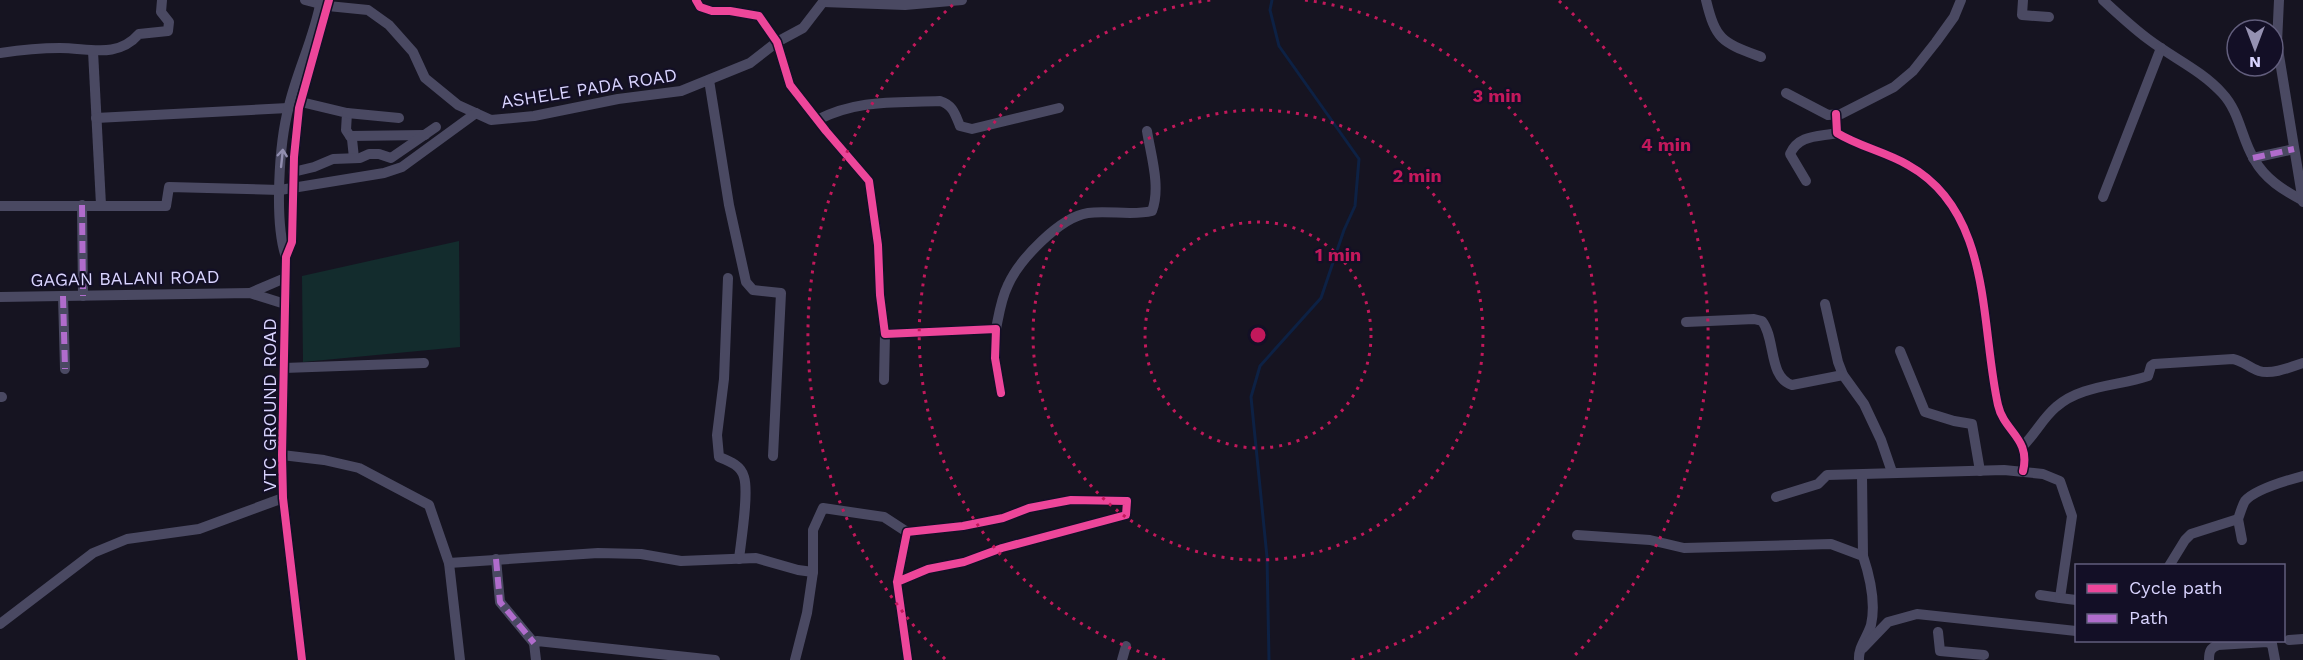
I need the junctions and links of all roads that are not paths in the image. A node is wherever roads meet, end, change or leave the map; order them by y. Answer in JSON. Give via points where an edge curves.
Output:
{"nodes":[{"id":1,"x":162,"y":0,"type":"edge"},
{"id":2,"x":305,"y":0,"type":"edge"},
{"id":3,"x":696,"y":0,"type":"edge"},
{"id":4,"x":962,"y":0,"type":"edge"},
{"id":5,"x":1706,"y":0,"type":"edge"},
{"id":6,"x":1961,"y":0,"type":"edge"},
{"id":7,"x":2024,"y":0,"type":"edge"},
{"id":8,"x":2103,"y":0,"type":"edge"},
{"id":9,"x":2279,"y":0,"type":"edge"},
{"id":10,"x":823,"y":1,"type":"edge"},
{"id":11,"x":325,"y":2,"type":"edge"},
{"id":12,"x":2049,"y":17,"type":"dead end"},
{"id":13,"x":777,"y":42,"type":"junction"},
{"id":14,"x":2161,"y":48,"type":"junction"},
{"id":15,"x":93,"y":51,"type":"junction"},
{"id":16,"x":0,"y":53,"type":"edge"},
{"id":17,"x":1761,"y":57,"type":"dead end"},
{"id":18,"x":709,"y":80,"type":"junction"},
{"id":19,"x":1786,"y":93,"type":"dead end"},
{"id":20,"x":301,"y":102,"type":"junction"},
{"id":21,"x":288,"y":108,"type":"junction"},
{"id":22,"x":1059,"y":108,"type":"dead end"},
{"id":23,"x":347,"y":113,"type":"junction"},
{"id":24,"x":476,"y":113,"type":"junction"},
{"id":25,"x":1836,"y":114,"type":"junction"},
{"id":26,"x":96,"y":118,"type":"junction"},
{"id":27,"x":399,"y":118,"type":"dead end"},
{"id":28,"x":817,"y":120,"type":"junction"},
{"id":29,"x":436,"y":127,"type":"dead end"},
{"id":30,"x":1147,"y":131,"type":"dead end"},
{"id":31,"x":1837,"y":133,"type":"junction"},
{"id":32,"x":426,"y":135,"type":"junction"},
{"id":33,"x":350,"y":136,"type":"junction"},
{"id":34,"x":2294,"y":149,"type":"junction"},
{"id":35,"x":354,"y":158,"type":"junction"},
{"id":36,"x":2253,"y":158,"type":"junction"},
{"id":37,"x":2300,"y":167,"type":"edge"},
{"id":38,"x":293,"y":172,"type":"junction"},
{"id":39,"x":1806,"y":181,"type":"dead end"},
{"id":40,"x":292,"y":188,"type":"junction"},
{"id":41,"x":280,"y":190,"type":"junction"},
{"id":42,"x":2103,"y":197,"type":"dead end"},
{"id":43,"x":2303,"y":201,"type":"edge"},
{"id":44,"x":82,"y":205,"type":"junction"},
{"id":45,"x":101,"y":205,"type":"junction"},
{"id":46,"x":0,"y":206,"type":"edge"},
{"id":47,"x":286,"y":257,"type":"junction"},
{"id":48,"x":285,"y":278,"type":"junction"},
{"id":49,"x":728,"y":278,"type":"dead end"},
{"id":50,"x":250,"y":293,"type":"junction"},
{"id":51,"x":63,"y":296,"type":"junction"},
{"id":52,"x":83,"y":296,"type":"junction"},
{"id":53,"x":0,"y":297,"type":"edge"},
{"id":54,"x":285,"y":304,"type":"junction"},
{"id":55,"x":1825,"y":304,"type":"dead end"},
{"id":56,"x":1686,"y":322,"type":"dead end"},
{"id":57,"x":996,"y":329,"type":"junction"},
{"id":58,"x":885,"y":334,"type":"junction"},
{"id":59,"x":1900,"y":351,"type":"dead end"},
{"id":60,"x":424,"y":363,"type":"dead end"},
{"id":61,"x":2303,"y":363,"type":"edge"},
{"id":62,"x":284,"y":368,"type":"junction"},
{"id":63,"x":65,"y":369,"type":"dead end"},
{"id":64,"x":1843,"y":375,"type":"junction"},
{"id":65,"x":884,"y":380,"type":"dead end"},
{"id":66,"x":1001,"y":393,"type":"dead end"},
{"id":67,"x":2023,"y":446,"type":"junction"},
{"id":68,"x":282,"y":455,"type":"junction"},
{"id":69,"x":773,"y":456,"type":"dead end"},
{"id":70,"x":1980,"y":471,"type":"junction"},
{"id":71,"x":2023,"y":471,"type":"junction"},
{"id":72,"x":1892,"y":472,"type":"junction"},
{"id":73,"x":1862,"y":475,"type":"junction"},
{"id":74,"x":2303,"y":476,"type":"edge"},
{"id":75,"x":1776,"y":497,"type":"dead end"},
{"id":76,"x":283,"y":498,"type":"junction"},
{"id":77,"x":2238,"y":519,"type":"junction"},
{"id":78,"x":907,"y":532,"type":"junction"},
{"id":79,"x":1577,"y":535,"type":"dead end"},
{"id":80,"x":2242,"y":540,"type":"dead end"},
{"id":81,"x":1863,"y":556,"type":"junction"},
{"id":82,"x":496,"y":559,"type":"junction"},
{"id":83,"x":739,"y":559,"type":"junction"},
{"id":84,"x":449,"y":563,"type":"junction"},
{"id":85,"x":2170,"y":564,"type":"edge"},
{"id":86,"x":813,"y":572,"type":"junction"},
{"id":87,"x":897,"y":582,"type":"junction"},
{"id":88,"x":2040,"y":596,"type":"dead end"},
{"id":89,"x":2060,"y":598,"type":"junction"},
{"id":90,"x":2075,"y":600,"type":"edge"},
{"id":91,"x":0,"y":624,"type":"edge"},
{"id":92,"x":2075,"y":631,"type":"edge"},
{"id":93,"x":1938,"y":632,"type":"dead end"},
{"id":94,"x":2303,"y":639,"type":"edge"},
{"id":95,"x":2289,"y":640,"type":"dead end"},
{"id":96,"x":534,"y":643,"type":"junction"},
{"id":97,"x":1126,"y":646,"type":"dead end"},
{"id":98,"x":1984,"y":655,"type":"dead end"},
{"id":99,"x":1859,"y":656,"type":"edge"},
{"id":100,"x":1957,"y":657,"type":"edge"},
{"id":101,"x":302,"y":660,"type":"edge"},
{"id":102,"x":460,"y":660,"type":"edge"},
{"id":103,"x":536,"y":660,"type":"edge"},
{"id":104,"x":715,"y":660,"type":"edge"},
{"id":105,"x":795,"y":660,"type":"edge"},
{"id":106,"x":908,"y":660,"type":"edge"},
{"id":107,"x":1122,"y":660,"type":"edge"},
{"id":108,"x":2209,"y":660,"type":"edge"},
{"id":109,"x":2275,"y":660,"type":"edge"}],
"edges":[{"from":1,"to":15,"type":"street","via":[[161,12],[169,22],[168,31],[139,34],[130,45]]},
{"from":2,"to":11,"type":"street","name":"ASHELE PADA ROAD"},
{"from":3,"to":13,"type":"street","via":[[700,7],[759,16]]},
{"from":4,"to":10,"type":"street","via":[[905,5]]},
{"from":5,"to":17,"type":"street","via":[[1712,26],[1722,39]]},
{"from":6,"to":25,"type":"street","via":[[1954,17],[1913,71],[1894,87]]},
{"from":7,"to":12,"type":"street","via":[[2022,15]]},
{"from":8,"to":14,"type":"street"},
{"from":9,"to":34,"type":"street","via":[[2277,43]]},
{"from":10,"to":13,"type":"street","name":"ASHELE PADA ROAD","via":[[803,28]]},
{"from":11,"to":20,"type":"street"},
{"from":11,"to":21,"type":"street"},
{"from":11,"to":24,"type":"street","name":"ASHELE PADA ROAD","via":[[368,10],[413,52],[425,78],[458,105]]},
{"from":13,"to":18,"type":"street","name":"ASHELE PADA ROAD","via":[[750,63]]},
{"from":13,"to":28,"type":"street","via":[[790,84]]},
{"from":14,"to":36,"type":"street","via":[[2196,69],[2224,94]]},
{"from":14,"to":42,"type":"street"},
{"from":15,"to":16,"type":"street","via":[[60,48]]},
{"from":15,"to":26,"type":"street"},
{"from":18,"to":24,"type":"street","name":"ASHELE PADA ROAD","via":[[681,91],[534,116],[491,120]]},
{"from":18,"to":69,"type":"street","via":[[746,282],[753,290],[781,293]]},
{"from":19,"to":25,"type":"street","via":[[1828,115]]},
{"from":20,"to":23,"type":"street"},
{"from":20,"to":38,"type":"street"},
{"from":21,"to":26,"type":"street"},
{"from":41,"to":21,"type":"street","one_way":true},
{"from":22,"to":28,"type":"street","via":[[972,129],[960,126],[953,109],[940,101],[859,104]]},
{"from":23,"to":27,"type":"street"},
{"from":23,"to":33,"type":"street","via":[[346,130]]},
{"from":24,"to":40,"type":"street","via":[[402,167]]},
{"from":25,"to":31,"type":"street"},
{"from":26,"to":45,"type":"street"},
{"from":28,"to":58,"type":"street","via":[[869,181]]},
{"from":29,"to":32,"type":"street"},
{"from":30,"to":57,"type":"street","via":[[1155,177],[1152,211],[1090,213],[1069,219],[1015,273],[1000,304]]},
{"from":31,"to":39,"type":"street","via":[[1814,135],[1792,147],[1790,153]]},
{"from":31,"to":67,"type":"street","via":[[1908,164],[1955,211],[1976,260],[1999,408]]},
{"from":32,"to":33,"type":"street"},
{"from":32,"to":35,"type":"street","via":[[391,158],[379,154]]},
{"from":33,"to":35,"type":"street"},
{"from":34,"to":36,"type":"street"},
{"from":34,"to":37,"type":"street"},
{"from":35,"to":38,"type":"street","via":[[333,159]]},
{"from":36,"to":43,"type":"street","via":[[2272,182]]},
{"from":37,"to":43,"type":"street"},
{"from":38,"to":40,"type":"street"},
{"from":40,"to":41,"type":"street"},
{"from":40,"to":47,"type":"street","via":[[292,242]]},
{"from":41,"to":45,"type":"street","via":[[169,188],[166,206]]},
{"from":41,"to":47,"type":"street","via":[[280,242]]},
{"from":44,"to":45,"type":"street"},
{"from":44,"to":46,"type":"street"},
{"from":44,"to":52,"type":"street"},
{"from":47,"to":48,"type":"street","name":"VTC GROUND ROAD"},
{"from":48,"to":50,"type":"street","name":"GAGAN BALANI ROAD"},
{"from":48,"to":54,"type":"street","name":"VTC GROUND ROAD"},
{"from":49,"to":83,"type":"street","via":[[724,379],[717,435],[719,457],[736,464],[744,476]]},
{"from":50,"to":52,"type":"street","name":"GAGAN BALANI ROAD"},
{"from":50,"to":54,"type":"street","name":"GAGAN BALANI ROAD"},
{"from":51,"to":52,"type":"street","name":"GAGAN BALANI ROAD"},
{"from":51,"to":53,"type":"street","name":"GAGAN BALANI ROAD"},
{"from":51,"to":63,"type":"street"},
{"from":54,"to":62,"type":"street","name":"VTC GROUND ROAD"},
{"from":55,"to":64,"type":"street"},
{"from":56,"to":64,"type":"street","via":[[1762,321],[1768,328],[1778,376],[1792,385]]},
{"from":57,"to":58,"type":"street"},
{"from":57,"to":66,"type":"street","via":[[995,358]]},
{"from":58,"to":65,"type":"street"},
{"from":59,"to":70,"type":"street","via":[[1925,412],[1954,422],[1972,423]]},
{"from":60,"to":62,"type":"street"},
{"from":61,"to":67,"type":"street","via":[[2267,373],[2233,359],[2154,364],[2148,376],[2079,393],[2066,400]]},
{"from":62,"to":68,"type":"street","name":"VTC GROUND ROAD"},
{"from":64,"to":72,"type":"street","via":[[1864,404]]},
{"from":67,"to":71,"type":"street"},
{"from":68,"to":76,"type":"street","name":"VTC GROUND ROAD"},
{"from":68,"to":84,"type":"street","via":[[359,468],[429,504]]},
{"from":70,"to":71,"type":"street"},
{"from":70,"to":72,"type":"street"},
{"from":71,"to":89,"type":"street","via":[[2060,480],[2072,516]]},
{"from":72,"to":73,"type":"street"},
{"from":73,"to":75,"type":"street","via":[[1827,475],[1818,484]]},
{"from":73,"to":81,"type":"street"},
{"from":74,"to":77,"type":"street","via":[[2250,497]]},
{"from":76,"to":91,"type":"street","via":[[198,529],[127,539],[93,554]]},
{"from":76,"to":101,"type":"street","name":"VTC GROUND ROAD"},
{"from":77,"to":80,"type":"street"},
{"from":77,"to":85,"type":"street","via":[[2191,534]]},
{"from":78,"to":86,"type":"street","via":[[884,517],[823,508],[813,530]]},
{"from":78,"to":87,"type":"street"},
{"from":78,"to":87,"type":"street","via":[[963,526],[1071,500],[1127,501],[1126,515],[1002,548]]},
{"from":79,"to":81,"type":"street","via":[[1650,540],[1684,548],[1831,544]]},
{"from":81,"to":99,"type":"street","via":[[1872,582],[1871,624]]},
{"from":82,"to":83,"type":"street","via":[[598,554],[641,554],[681,561]]},
{"from":82,"to":84,"type":"street"},
{"from":82,"to":96,"type":"street","via":[[498,598]]},
{"from":83,"to":86,"type":"street","via":[[756,558]]},
{"from":84,"to":102,"type":"street"},
{"from":86,"to":105,"type":"street"},
{"from":87,"to":106,"type":"street"},
{"from":88,"to":89,"type":"street"},
{"from":89,"to":90,"type":"street"},
{"from":92,"to":99,"type":"street","via":[[1917,614],[1888,622]]},
{"from":93,"to":100,"type":"street","via":[[1940,651]]},
{"from":94,"to":95,"type":"street"},
{"from":96,"to":103,"type":"street"},
{"from":96,"to":104,"type":"street"},
{"from":97,"to":107,"type":"street"},
{"from":98,"to":100,"type":"street"},
{"from":108,"to":109,"type":"street","via":[[2209,653],[2218,645],[2268,642],[2274,648]]}]}
